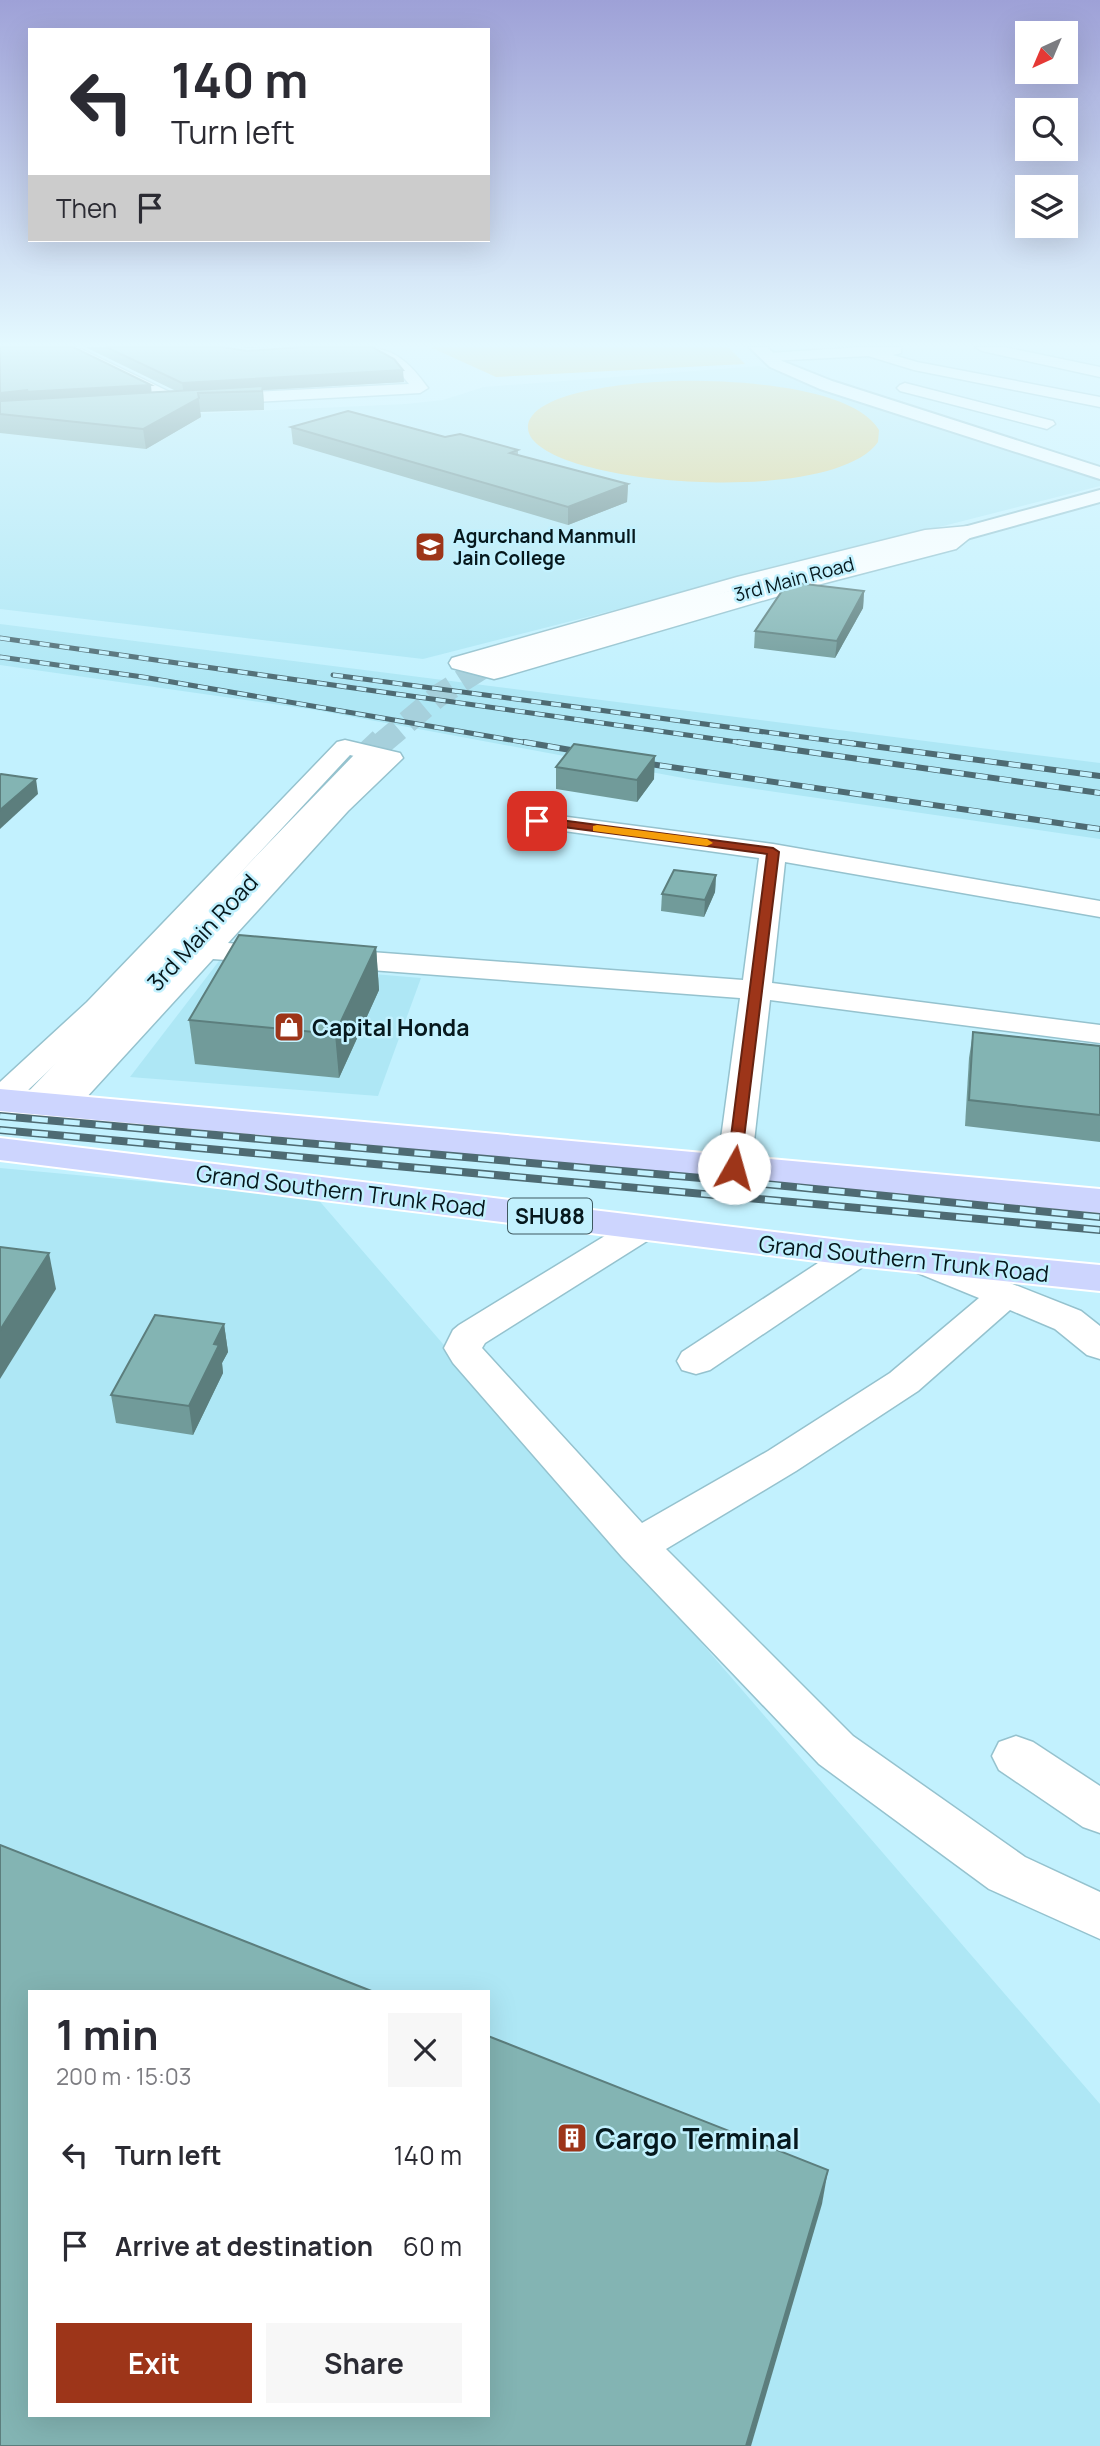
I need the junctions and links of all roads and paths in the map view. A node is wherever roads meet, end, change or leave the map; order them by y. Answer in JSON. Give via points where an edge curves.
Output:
{"nodes":[{"id":1,"x":1065,"y":461,"type":"edge"},
{"id":2,"x":1100,"y":473,"type":"edge"},
{"id":3,"x":1100,"y":496,"type":"edge"},
{"id":4,"x":968,"y":532,"type":"junction"},
{"id":5,"x":488,"y":664,"type":"tunnel mouth"},
{"id":6,"x":363,"y":761,"type":"tunnel mouth"},
{"id":7,"x":537,"y":821,"type":"dead end"},
{"id":8,"x":773,"y":852,"type":"junction"},
{"id":9,"x":1100,"y":909,"type":"edge"},
{"id":10,"x":206,"y":950,"type":"junction"},
{"id":11,"x":757,"y":990,"type":"junction"},
{"id":12,"x":1100,"y":1034,"type":"edge"},
{"id":13,"x":0,"y":1100,"type":"edge"},
{"id":14,"x":51,"y":1103,"type":"junction"},
{"id":15,"x":0,"y":1149,"type":"edge"},
{"id":16,"x":734,"y":1168,"type":"junction"},
{"id":17,"x":1100,"y":1201,"type":"edge"},
{"id":18,"x":643,"y":1228,"type":"junction"},
{"id":19,"x":857,"y":1254,"type":"junction"},
{"id":20,"x":916,"y":1259,"type":"junction"},
{"id":21,"x":1100,"y":1278,"type":"edge"},
{"id":22,"x":1004,"y":1296,"type":"junction"},
{"id":23,"x":1100,"y":1346,"type":"edge"},
{"id":24,"x":696,"y":1361,"type":"dead end"},
{"id":25,"x":637,"y":1546,"type":"junction"},
{"id":26,"x":1016,"y":1756,"type":"dead end"},
{"id":27,"x":1100,"y":1812,"type":"edge"},
{"id":28,"x":1100,"y":1916,"type":"edge"}],
"edges":[{"from":1,"to":2,"type":"street"},
{"from":3,"to":4,"type":"street","name":"3rd Main Road"},
{"from":4,"to":4,"type":"street","via":[[950,545],[494,672],[460,663],[756,578],[925,536]]},
{"from":4,"to":5,"type":"street","name":"3rd Main Road"},
{"from":6,"to":14,"type":"street","name":"3rd Main Road"},
{"from":7,"to":8,"type":"street"},
{"from":8,"to":9,"type":"street"},
{"from":8,"to":11,"type":"street"},
{"from":10,"to":11,"type":"street"},
{"from":10,"to":13,"type":"street","via":[[391,758],[345,747],[107,999]]},
{"from":10,"to":14,"type":"street"},
{"from":11,"to":12,"type":"street"},
{"from":11,"to":16,"type":"street"},
{"from":13,"to":14,"type":"main road"},
{"from":14,"to":16,"type":"main road"},
{"from":15,"to":18,"type":"main road","name":"Grand Southern Trunk Road","number":"SHU88"},
{"from":16,"to":17,"type":"main road"},
{"from":18,"to":19,"type":"main road","name":"Grand Southern Trunk Road","number":"SHU88"},
{"from":18,"to":25,"type":"street","via":[[472,1334],[463,1348]]},
{"from":19,"to":20,"type":"main road","name":"Grand Southern Trunk Road","number":"SHU88"},
{"from":19,"to":24,"type":"street"},
{"from":20,"to":21,"type":"main road","name":"Grand Southern Trunk Road","number":"SHU88"},
{"from":20,"to":22,"type":"street"},
{"from":22,"to":23,"type":"street","via":[[1068,1320]]},
{"from":22,"to":25,"type":"street","via":[[904,1382]]},
{"from":25,"to":28,"type":"street","via":[[836,1750],[1007,1873]]},
{"from":26,"to":27,"type":"street"}]}
